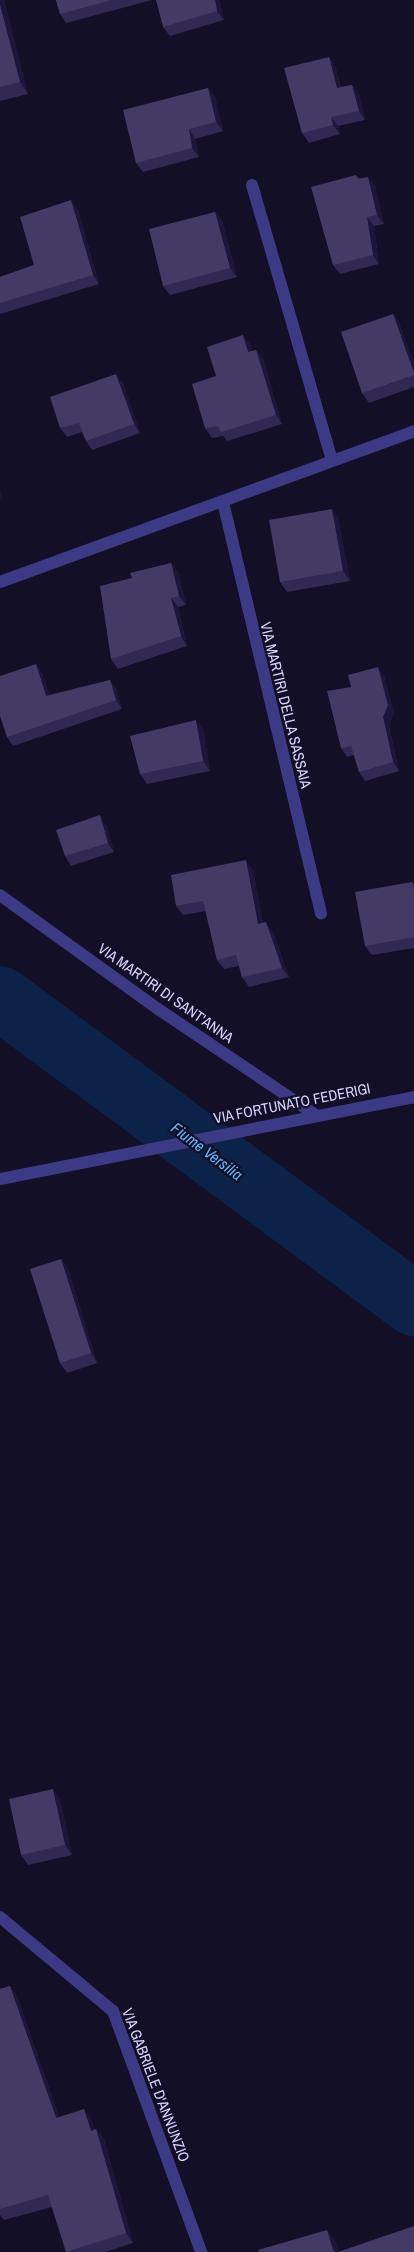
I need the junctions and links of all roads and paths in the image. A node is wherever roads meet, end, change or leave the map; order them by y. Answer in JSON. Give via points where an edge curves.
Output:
{"nodes":[{"id":1,"x":252,"y":185,"type":"dead end"},
{"id":2,"x":414,"y":431,"type":"edge"},
{"id":3,"x":332,"y":461,"type":"junction"},
{"id":4,"x":223,"y":502,"type":"junction"},
{"id":5,"x":0,"y":582,"type":"edge"},
{"id":6,"x":0,"y":894,"type":"edge"},
{"id":7,"x":321,"y":914,"type":"dead end"},
{"id":8,"x":414,"y":1096,"type":"edge"},
{"id":9,"x":316,"y":1115,"type":"junction"},
{"id":10,"x":0,"y":1179,"type":"edge"},
{"id":11,"x":0,"y":1917,"type":"edge"},
{"id":12,"x":201,"y":2252,"type":"edge"}],
"edges":[{"from":1,"to":3,"type":"street"},
{"from":2,"to":3,"type":"street"},
{"from":3,"to":4,"type":"street"},
{"from":4,"to":5,"type":"street"},
{"from":4,"to":7,"type":"street","name":"VIA MARTIRI DELLA SASSAIA"},
{"from":6,"to":9,"type":"street","name":"VIA MARTIRI DI SANT'ANNA","via":[[158,1009]]},
{"from":8,"to":9,"type":"street","name":"VIA FORTUNATO FEDERIGI"},
{"from":9,"to":10,"type":"street","name":"VIA FORTUNATO FEDERIGI"},
{"from":11,"to":12,"type":"street","name":"VIA GABRIELE D'ANNUNZIO","via":[[113,2011]]}]}
